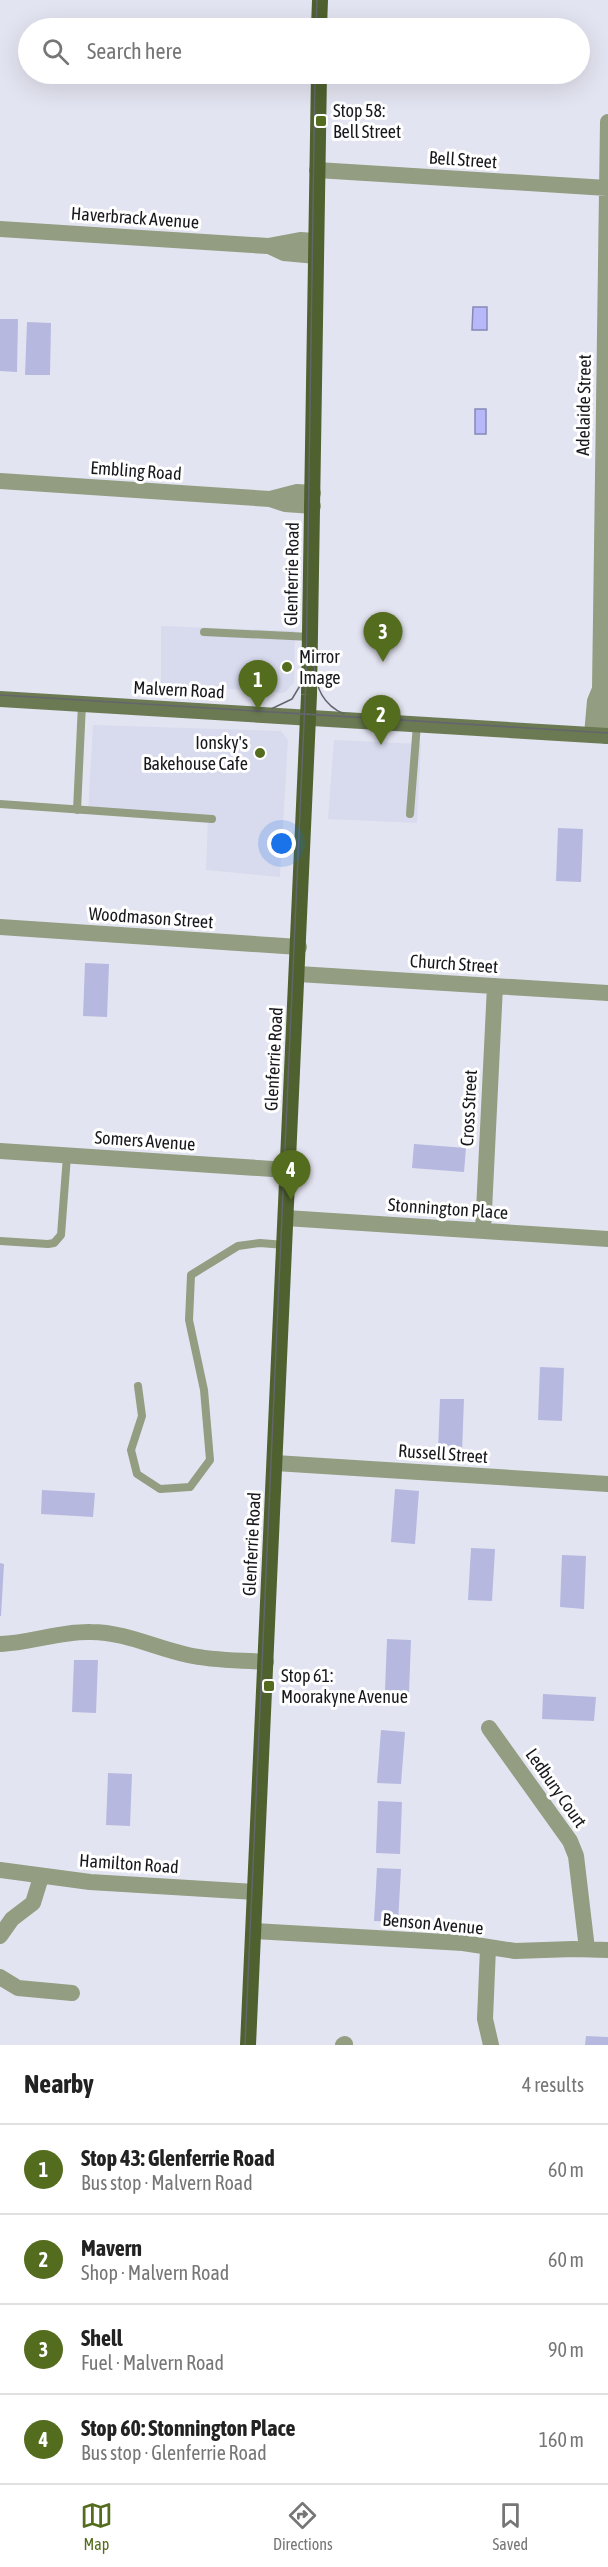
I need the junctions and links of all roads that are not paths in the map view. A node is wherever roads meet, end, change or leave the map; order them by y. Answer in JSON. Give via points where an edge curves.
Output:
{"nodes":[{"id":1,"x":320,"y":0,"type":"edge"},
{"id":2,"x":319,"y":18,"type":"edge"},
{"id":3,"x":319,"y":84,"type":"edge"},
{"id":4,"x":608,"y":123,"type":"edge"},
{"id":5,"x":317,"y":170,"type":"junction"},
{"id":6,"x":607,"y":188,"type":"edge"},
{"id":7,"x":0,"y":229,"type":"edge"},
{"id":8,"x":316,"y":248,"type":"junction"},
{"id":9,"x":0,"y":481,"type":"edge"},
{"id":10,"x":313,"y":500,"type":"junction"},
{"id":11,"x":204,"y":632,"type":"dead end"},
{"id":12,"x":311,"y":638,"type":"junction"},
{"id":13,"x":0,"y":699,"type":"edge"},
{"id":14,"x":82,"y":704,"type":"junction"},
{"id":15,"x":308,"y":717,"type":"junction"},
{"id":16,"x":417,"y":724,"type":"junction"},
{"id":17,"x":602,"y":736,"type":"edge"},
{"id":18,"x":0,"y":804,"type":"edge"},
{"id":19,"x":77,"y":810,"type":"junction"},
{"id":20,"x":410,"y":814,"type":"dead end"},
{"id":21,"x":212,"y":819,"type":"dead end"},
{"id":22,"x":0,"y":927,"type":"edge"},
{"id":23,"x":299,"y":947,"type":"junction"},
{"id":24,"x":298,"y":974,"type":"junction"},
{"id":25,"x":495,"y":986,"type":"junction"},
{"id":26,"x":608,"y":993,"type":"edge"},
{"id":27,"x":0,"y":1151,"type":"edge"},
{"id":28,"x":67,"y":1156,"type":"junction"},
{"id":29,"x":288,"y":1170,"type":"junction"},
{"id":30,"x":286,"y":1218,"type":"junction"},
{"id":31,"x":483,"y":1231,"type":"junction"},
{"id":32,"x":608,"y":1239,"type":"edge"},
{"id":33,"x":0,"y":1241,"type":"edge"},
{"id":34,"x":285,"y":1245,"type":"junction"},
{"id":35,"x":138,"y":1386,"type":"dead end"},
{"id":36,"x":275,"y":1463,"type":"junction"},
{"id":37,"x":608,"y":1484,"type":"edge"},
{"id":38,"x":0,"y":1644,"type":"edge"},
{"id":39,"x":266,"y":1662,"type":"junction"},
{"id":40,"x":489,"y":1728,"type":"dead end"},
{"id":41,"x":0,"y":1870,"type":"edge"},
{"id":42,"x":41,"y":1877,"type":"junction"},
{"id":43,"x":255,"y":1892,"type":"junction"},
{"id":44,"x":254,"y":1931,"type":"junction"},
{"id":45,"x":0,"y":1936,"type":"edge"},
{"id":46,"x":488,"y":1948,"type":"junction"},
{"id":47,"x":587,"y":1949,"type":"junction"},
{"id":48,"x":608,"y":1950,"type":"edge"},
{"id":49,"x":0,"y":1977,"type":"edge"},
{"id":50,"x":72,"y":1993,"type":"dead end"},
{"id":51,"x":249,"y":2045,"type":"edge"},
{"id":52,"x":491,"y":2045,"type":"edge"}],
"edges":[{"from":1,"to":2,"type":"main road"},
{"from":3,"to":5,"type":"main road","name":"Glenferrie Road"},
{"from":4,"to":6,"type":"street","name":"Adelaide Street"},
{"from":5,"to":6,"type":"street","name":"Bell Street"},
{"from":5,"to":8,"type":"main road","name":"Glenferrie Road"},
{"from":6,"to":17,"type":"street","name":"Adelaide Street","via":[[600,688],[595,701]]},
{"from":7,"to":8,"type":"street","name":"Haverbrack Avenue","via":[[268,246],[300,240]]},
{"from":8,"to":10,"type":"main road","name":"Glenferrie Road"},
{"from":9,"to":10,"type":"street","name":"Embling Road","via":[[270,499],[297,492]]},
{"from":10,"to":12,"type":"main road","name":"Glenferrie Road"},
{"from":11,"to":12,"type":"lane"},
{"from":12,"to":15,"type":"main road","name":"Glenferrie Road"},
{"from":13,"to":14,"type":"main road","name":"Malvern Road"},
{"from":14,"to":15,"type":"main road","name":"Malvern Road"},
{"from":14,"to":19,"type":"lane"},
{"from":15,"to":16,"type":"main road","name":"Malvern Road"},
{"from":15,"to":23,"type":"main road","name":"Glenferrie Road"},
{"from":16,"to":17,"type":"main road","name":"Malvern Road"},
{"from":16,"to":20,"type":"lane"},
{"from":18,"to":19,"type":"lane"},
{"from":19,"to":21,"type":"lane"},
{"from":22,"to":23,"type":"street","name":"Woodmason Street"},
{"from":23,"to":24,"type":"main road","name":"Glenferrie Road"},
{"from":24,"to":25,"type":"street","name":"Church Street"},
{"from":24,"to":29,"type":"main road","name":"Glenferrie Road"},
{"from":25,"to":26,"type":"street","name":"Church Street"},
{"from":25,"to":31,"type":"street","name":"Cross Street"},
{"from":27,"to":28,"type":"street","name":"Somers Avenue"},
{"from":28,"to":29,"type":"street","name":"Somers Avenue"},
{"from":28,"to":33,"type":"lane","via":[[61,1235],[48,1244]]},
{"from":29,"to":30,"type":"main road","name":"Glenferrie Road"},
{"from":30,"to":31,"type":"street","name":"Stonnington Place"},
{"from":30,"to":34,"type":"main road","name":"Glenferrie Road"},
{"from":31,"to":32,"type":"street","name":"Stonnington Place"},
{"from":34,"to":35,"type":"lane","via":[[238,1246],[191,1275],[189,1320],[204,1390],[210,1460],[190,1487],[160,1489],[137,1474],[131,1450],[142,1416]]},
{"from":34,"to":36,"type":"main road","name":"Glenferrie Road"},
{"from":36,"to":37,"type":"street","name":"Russell Street"},
{"from":36,"to":39,"type":"main road","name":"Glenferrie Road"},
{"from":38,"to":39,"type":"street","via":[[90,1632],[127,1636],[188,1655]]},
{"from":39,"to":43,"type":"main road","name":"Glenferrie Road"},
{"from":40,"to":47,"type":"street","name":"Ledbury Court","via":[[570,1841],[576,1856]]},
{"from":41,"to":42,"type":"street","name":"Hamilton Road"},
{"from":42,"to":43,"type":"street","name":"Hamilton Road"},
{"from":42,"to":45,"type":"street","via":[[33,1903],[12,1919]]},
{"from":43,"to":44,"type":"main road","name":"Glenferrie Road"},
{"from":44,"to":46,"type":"street","name":"Benson Avenue","via":[[463,1943]]},
{"from":44,"to":51,"type":"main road","name":"Glenferrie Road"},
{"from":46,"to":47,"type":"street","name":"Benson Avenue","via":[[527,1952]]},
{"from":46,"to":52,"type":"street","via":[[485,2019]]},
{"from":47,"to":48,"type":"street","name":"Benson Avenue"},
{"from":49,"to":50,"type":"street","via":[[18,1988]]}]}
